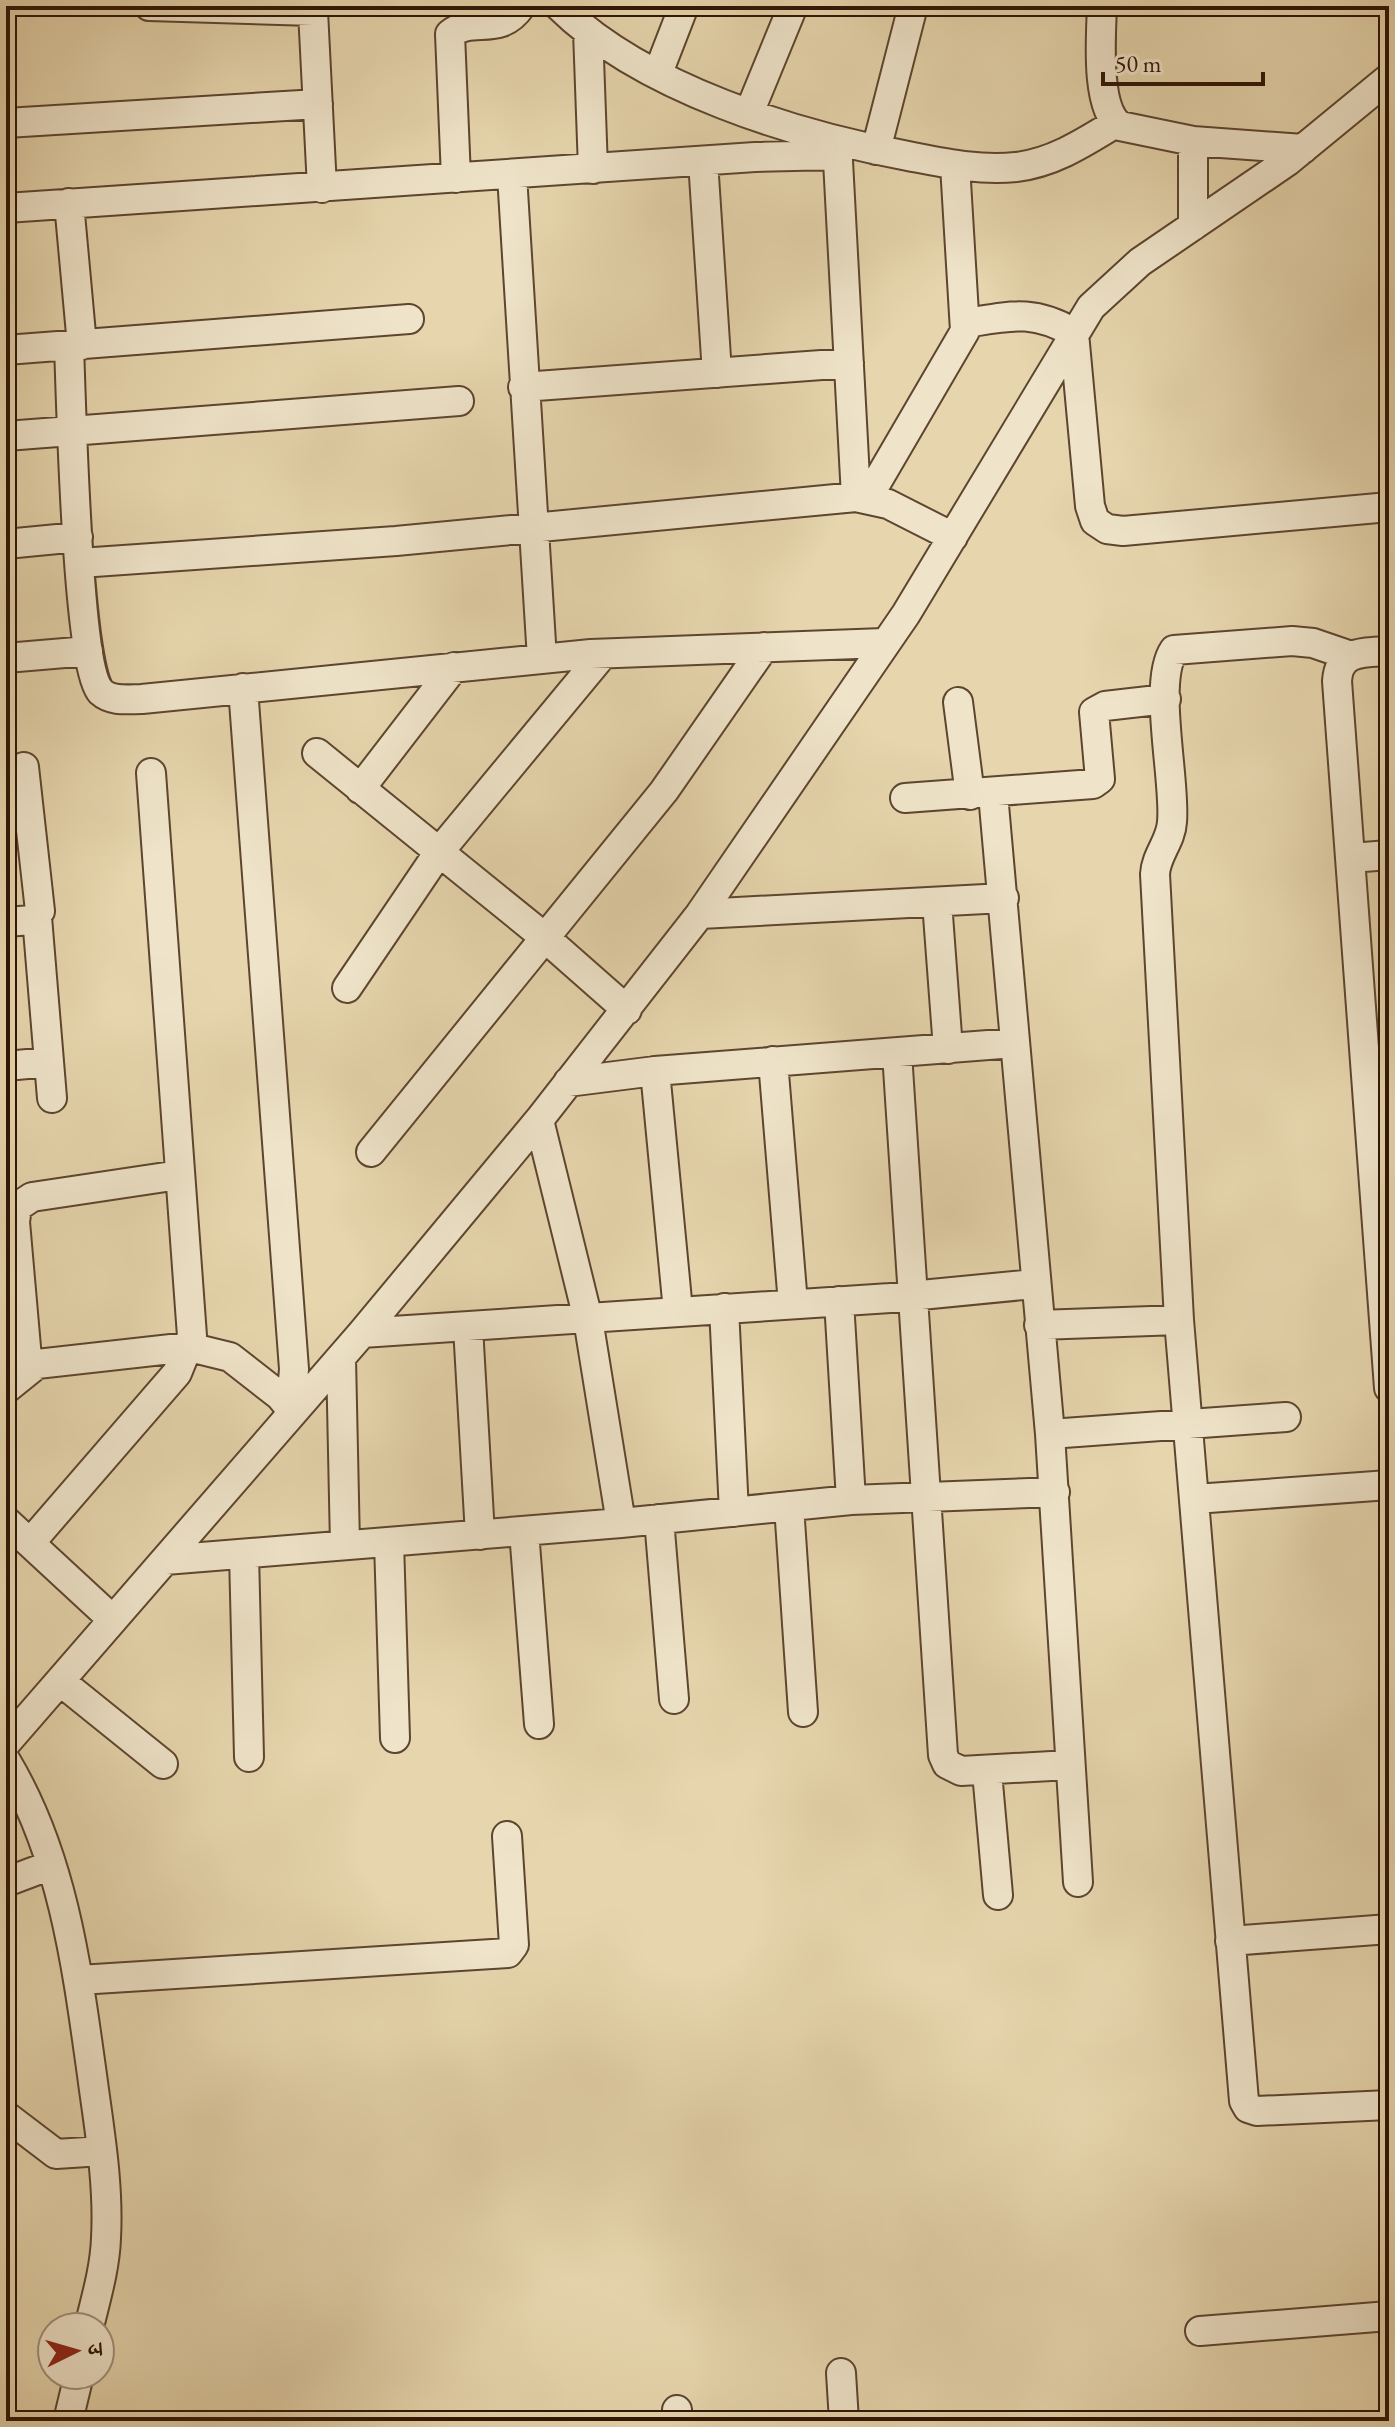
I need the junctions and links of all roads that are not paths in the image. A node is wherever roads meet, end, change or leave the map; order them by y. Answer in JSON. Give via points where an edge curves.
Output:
{"nodes":[{"id":1,"x":149,"y":6,"type":"edge"},
{"id":2,"x":521,"y":6,"type":"edge"},
{"id":3,"x":559,"y":6,"type":"edge"},
{"id":4,"x":684,"y":6,"type":"edge"},
{"id":5,"x":793,"y":6,"type":"edge"},
{"id":6,"x":913,"y":6,"type":"edge"},
{"id":7,"x":1102,"y":6,"type":"edge"},
{"id":8,"x":588,"y":31,"type":"junction"},
{"id":9,"x":658,"y":73,"type":"junction"},
{"id":10,"x":1389,"y":78,"type":"edge"},
{"id":11,"x":318,"y":104,"type":"junction"},
{"id":12,"x":749,"y":113,"type":"junction"},
{"id":13,"x":6,"y":123,"type":"edge"},
{"id":14,"x":1116,"y":123,"type":"junction"},
{"id":15,"x":1193,"y":141,"type":"junction"},
{"id":16,"x":837,"y":148,"type":"junction"},
{"id":17,"x":1303,"y":149,"type":"junction"},
{"id":18,"x":876,"y":150,"type":"junction"},
{"id":19,"x":703,"y":161,"type":"junction"},
{"id":20,"x":955,"y":165,"type":"junction"},
{"id":21,"x":593,"y":169,"type":"junction"},
{"id":22,"x":512,"y":175,"type":"junction"},
{"id":23,"x":456,"y":178,"type":"junction"},
{"id":24,"x":322,"y":188,"type":"junction"},
{"id":25,"x":69,"y":203,"type":"junction"},
{"id":26,"x":6,"y":208,"type":"edge"},
{"id":27,"x":1193,"y":226,"type":"junction"},
{"id":28,"x":409,"y":319,"type":"dead end"},
{"id":29,"x":966,"y":323,"type":"junction"},
{"id":30,"x":1074,"y":333,"type":"junction"},
{"id":31,"x":75,"y":345,"type":"junction"},
{"id":32,"x":6,"y":350,"type":"edge"},
{"id":33,"x":849,"y":363,"type":"junction"},
{"id":34,"x":717,"y":373,"type":"junction"},
{"id":35,"x":523,"y":387,"type":"junction"},
{"id":36,"x":459,"y":401,"type":"dead end"},
{"id":37,"x":73,"y":430,"type":"junction"},
{"id":38,"x":6,"y":436,"type":"edge"},
{"id":39,"x":862,"y":498,"type":"junction"},
{"id":40,"x":1389,"y":507,"type":"edge"},
{"id":41,"x":533,"y":527,"type":"junction"},
{"id":42,"x":953,"y":537,"type":"junction"},
{"id":43,"x":6,"y":544,"type":"edge"},
{"id":44,"x":79,"y":550,"type":"junction"},
{"id":45,"x":884,"y":643,"type":"junction"},
{"id":46,"x":764,"y":647,"type":"junction"},
{"id":47,"x":88,"y":651,"type":"junction"},
{"id":48,"x":1389,"y":651,"type":"edge"},
{"id":49,"x":603,"y":654,"type":"junction"},
{"id":50,"x":1348,"y":655,"type":"junction"},
{"id":51,"x":6,"y":658,"type":"edge"},
{"id":52,"x":542,"y":659,"type":"junction"},
{"id":53,"x":454,"y":667,"type":"junction"},
{"id":54,"x":243,"y":688,"type":"junction"},
{"id":55,"x":1166,"y":699,"type":"junction"},
{"id":56,"x":958,"y":702,"type":"dead end"},
{"id":57,"x":317,"y":753,"type":"dead end"},
{"id":58,"x":24,"y":767,"type":"dead end"},
{"id":59,"x":151,"y":773,"type":"dead end"},
{"id":60,"x":360,"y":789,"type":"junction"},
{"id":61,"x":981,"y":795,"type":"junction"},
{"id":62,"x":905,"y":798,"type":"dead end"},
{"id":63,"x":439,"y":852,"type":"junction"},
{"id":64,"x":1389,"y":855,"type":"edge"},
{"id":65,"x":1351,"y":858,"type":"junction"},
{"id":66,"x":1004,"y":898,"type":"junction"},
{"id":67,"x":937,"y":902,"type":"junction"},
{"id":68,"x":700,"y":914,"type":"junction"},
{"id":69,"x":37,"y":917,"type":"junction"},
{"id":70,"x":6,"y":922,"type":"edge"},
{"id":71,"x":543,"y":936,"type":"junction"},
{"id":72,"x":347,"y":988,"type":"dead end"},
{"id":73,"x":627,"y":1010,"type":"junction"},
{"id":74,"x":1014,"y":1043,"type":"junction"},
{"id":75,"x":948,"y":1049,"type":"junction"},
{"id":76,"x":897,"y":1053,"type":"junction"},
{"id":77,"x":773,"y":1061,"type":"junction"},
{"id":78,"x":49,"y":1062,"type":"junction"},
{"id":79,"x":6,"y":1066,"type":"edge"},
{"id":80,"x":655,"y":1071,"type":"junction"},
{"id":81,"x":568,"y":1082,"type":"junction"},
{"id":82,"x":52,"y":1098,"type":"dead end"},
{"id":83,"x":539,"y":1120,"type":"junction"},
{"id":84,"x":371,"y":1152,"type":"dead end"},
{"id":85,"x":179,"y":1175,"type":"junction"},
{"id":86,"x":1034,"y":1284,"type":"junction"},
{"id":87,"x":914,"y":1294,"type":"junction"},
{"id":88,"x":1385,"y":1299,"type":"edge"},
{"id":89,"x":839,"y":1301,"type":"junction"},
{"id":90,"x":793,"y":1304,"type":"junction"},
{"id":91,"x":724,"y":1308,"type":"junction"},
{"id":92,"x":678,"y":1311,"type":"junction"},
{"id":93,"x":14,"y":1312,"type":"edge"},
{"id":94,"x":588,"y":1319,"type":"junction"},
{"id":95,"x":1179,"y":1320,"type":"junction"},
{"id":96,"x":1039,"y":1325,"type":"junction"},
{"id":97,"x":468,"y":1327,"type":"junction"},
{"id":98,"x":362,"y":1333,"type":"junction"},
{"id":99,"x":189,"y":1347,"type":"junction"},
{"id":100,"x":341,"y":1358,"type":"junction"},
{"id":101,"x":28,"y":1370,"type":"junction"},
{"id":102,"x":1389,"y":1388,"type":"edge"},
{"id":103,"x":6,"y":1389,"type":"edge"},
{"id":104,"x":289,"y":1406,"type":"junction"},
{"id":105,"x":1286,"y":1417,"type":"dead end"},
{"id":106,"x":1187,"y":1426,"type":"junction"},
{"id":107,"x":1050,"y":1434,"type":"junction"},
{"id":108,"x":1389,"y":1485,"type":"edge"},
{"id":109,"x":1055,"y":1492,"type":"junction"},
{"id":110,"x":927,"y":1496,"type":"junction"},
{"id":111,"x":1195,"y":1499,"type":"junction"},
{"id":112,"x":851,"y":1500,"type":"junction"},
{"id":113,"x":789,"y":1506,"type":"junction"},
{"id":114,"x":734,"y":1512,"type":"junction"},
{"id":115,"x":659,"y":1519,"type":"junction"},
{"id":116,"x":6,"y":1521,"type":"edge"},
{"id":117,"x":621,"y":1523,"type":"junction"},
{"id":118,"x":524,"y":1531,"type":"junction"},
{"id":119,"x":480,"y":1535,"type":"junction"},
{"id":120,"x":389,"y":1542,"type":"junction"},
{"id":121,"x":30,"y":1543,"type":"junction"},
{"id":122,"x":345,"y":1545,"type":"junction"},
{"id":123,"x":244,"y":1554,"type":"junction"},
{"id":124,"x":165,"y":1560,"type":"junction"},
{"id":125,"x":113,"y":1620,"type":"junction"},
{"id":126,"x":60,"y":1681,"type":"junction"},
{"id":127,"x":674,"y":1699,"type":"dead end"},
{"id":128,"x":803,"y":1712,"type":"dead end"},
{"id":129,"x":539,"y":1724,"type":"dead end"},
{"id":130,"x":395,"y":1738,"type":"dead end"},
{"id":131,"x":6,"y":1743,"type":"edge"},
{"id":132,"x":249,"y":1757,"type":"dead end"},
{"id":133,"x":6,"y":1761,"type":"edge"},
{"id":134,"x":163,"y":1764,"type":"dead end"},
{"id":135,"x":1069,"y":1765,"type":"junction"},
{"id":136,"x":987,"y":1772,"type":"junction"},
{"id":137,"x":507,"y":1836,"type":"dead end"},
{"id":138,"x":51,"y":1865,"type":"junction"},
{"id":139,"x":6,"y":1882,"type":"edge"},
{"id":140,"x":1078,"y":1882,"type":"dead end"},
{"id":141,"x":998,"y":1895,"type":"dead end"},
{"id":142,"x":1389,"y":1929,"type":"edge"},
{"id":143,"x":1230,"y":1941,"type":"junction"},
{"id":144,"x":79,"y":1980,"type":"junction"},
{"id":145,"x":1389,"y":2105,"type":"edge"},
{"id":146,"x":6,"y":2116,"type":"edge"},
{"id":147,"x":102,"y":2151,"type":"junction"},
{"id":148,"x":92,"y":2311,"type":"edge"},
{"id":149,"x":1389,"y":2316,"type":"edge"},
{"id":150,"x":1200,"y":2331,"type":"dead end"},
{"id":151,"x":841,"y":2373,"type":"dead end"},
{"id":152,"x":75,"y":2391,"type":"edge"},
{"id":153,"x":68,"y":2421,"type":"edge"},
{"id":154,"x":844,"y":2421,"type":"edge"}],
"edges":[{"from":1,"to":11,"type":"street","via":[[309,8],[314,14]]},
{"from":2,"to":23,"type":"street","via":[[503,24],[450,34]]},
{"from":3,"to":8,"type":"street"},
{"from":4,"to":9,"type":"street"},
{"from":5,"to":12,"type":"street"},
{"from":6,"to":18,"type":"street"},
{"from":7,"to":14,"type":"street","via":[[1105,95]]},
{"from":8,"to":9,"type":"street"},
{"from":8,"to":21,"type":"street"},
{"from":9,"to":12,"type":"street"},
{"from":10,"to":17,"type":"street"},
{"from":11,"to":13,"type":"street"},
{"from":11,"to":24,"type":"street"},
{"from":12,"to":16,"type":"street"},
{"from":14,"to":15,"type":"street"},
{"from":14,"to":20,"type":"street","via":[[1035,163]]},
{"from":15,"to":17,"type":"street"},
{"from":15,"to":27,"type":"street"},
{"from":16,"to":18,"type":"street"},
{"from":16,"to":19,"type":"street"},
{"from":16,"to":33,"type":"street"},
{"from":17,"to":27,"type":"street"},
{"from":18,"to":20,"type":"street"},
{"from":19,"to":21,"type":"street"},
{"from":19,"to":34,"type":"street"},
{"from":20,"to":29,"type":"street"},
{"from":21,"to":22,"type":"street"},
{"from":22,"to":23,"type":"street"},
{"from":22,"to":35,"type":"street"},
{"from":23,"to":24,"type":"street"},
{"from":24,"to":25,"type":"street"},
{"from":25,"to":26,"type":"street"},
{"from":25,"to":31,"type":"street"},
{"from":27,"to":30,"type":"street","via":[[1108,288]]},
{"from":28,"to":31,"type":"street"},
{"from":29,"to":30,"type":"street","via":[[1029,315]]},
{"from":29,"to":39,"type":"street","via":[[960,341]]},
{"from":30,"to":40,"type":"street","via":[[1090,506],[1095,521],[1107,529]]},
{"from":30,"to":42,"type":"street"},
{"from":31,"to":32,"type":"street"},
{"from":31,"to":37,"type":"street"},
{"from":33,"to":34,"type":"street"},
{"from":33,"to":39,"type":"street"},
{"from":34,"to":35,"type":"street"},
{"from":35,"to":41,"type":"street"},
{"from":36,"to":37,"type":"street"},
{"from":37,"to":38,"type":"street"},
{"from":37,"to":44,"type":"street"},
{"from":39,"to":41,"type":"street"},
{"from":39,"to":42,"type":"street","via":[[888,504]]},
{"from":41,"to":44,"type":"street","via":[[396,541]]},
{"from":41,"to":52,"type":"street"},
{"from":42,"to":45,"type":"street"},
{"from":43,"to":44,"type":"street"},
{"from":44,"to":47,"type":"street"},
{"from":45,"to":46,"type":"street"},
{"from":45,"to":68,"type":"street"},
{"from":46,"to":49,"type":"street"},
{"from":46,"to":71,"type":"street","via":[[664,791]]},
{"from":47,"to":51,"type":"street"},
{"from":47,"to":54,"type":"street","via":[[100,691],[119,699]]},
{"from":48,"to":50,"type":"street"},
{"from":49,"to":52,"type":"street"},
{"from":49,"to":63,"type":"street"},
{"from":50,"to":55,"type":"street","via":[[1292,641],[1179,648],[1170,656]]},
{"from":50,"to":65,"type":"street","via":[[1338,666],[1337,681]]},
{"from":52,"to":53,"type":"street"},
{"from":53,"to":54,"type":"street"},
{"from":53,"to":60,"type":"street"},
{"from":54,"to":104,"type":"street","via":[[294,1369]]},
{"from":55,"to":61,"type":"street","via":[[1094,712],[1097,783]]},
{"from":55,"to":95,"type":"street","via":[[1172,824],[1155,874]]},
{"from":56,"to":61,"type":"street"},
{"from":57,"to":60,"type":"street"},
{"from":58,"to":69,"type":"street","via":[[40,904]]},
{"from":59,"to":85,"type":"street"},
{"from":60,"to":63,"type":"street"},
{"from":61,"to":62,"type":"street"},
{"from":61,"to":66,"type":"street"},
{"from":63,"to":71,"type":"street"},
{"from":63,"to":72,"type":"street"},
{"from":64,"to":65,"type":"street"},
{"from":65,"to":88,"type":"street"},
{"from":66,"to":67,"type":"street"},
{"from":66,"to":74,"type":"street"},
{"from":67,"to":68,"type":"street"},
{"from":67,"to":75,"type":"street"},
{"from":68,"to":73,"type":"street"},
{"from":69,"to":70,"type":"street"},
{"from":69,"to":78,"type":"street"},
{"from":71,"to":73,"type":"street"},
{"from":71,"to":84,"type":"street"},
{"from":73,"to":81,"type":"street"},
{"from":74,"to":75,"type":"street"},
{"from":74,"to":86,"type":"street"},
{"from":75,"to":76,"type":"street"},
{"from":76,"to":77,"type":"street"},
{"from":76,"to":87,"type":"street"},
{"from":77,"to":80,"type":"street"},
{"from":77,"to":90,"type":"street"},
{"from":78,"to":79,"type":"street"},
{"from":78,"to":82,"type":"street"},
{"from":80,"to":81,"type":"street"},
{"from":80,"to":92,"type":"street"},
{"from":81,"to":83,"type":"street"},
{"from":83,"to":94,"type":"street"},
{"from":83,"to":98,"type":"street"},
{"from":85,"to":93,"type":"street","via":[[24,1200],[15,1222]]},
{"from":85,"to":99,"type":"street","via":[[192,1323]]},
{"from":86,"to":87,"type":"street"},
{"from":86,"to":96,"type":"street"},
{"from":87,"to":89,"type":"street"},
{"from":87,"to":110,"type":"street"},
{"from":88,"to":102,"type":"street"},
{"from":89,"to":90,"type":"street"},
{"from":89,"to":112,"type":"street"},
{"from":90,"to":91,"type":"street"},
{"from":91,"to":92,"type":"street"},
{"from":91,"to":114,"type":"street"},
{"from":92,"to":94,"type":"street"},
{"from":93,"to":101,"type":"street"},
{"from":94,"to":97,"type":"street"},
{"from":94,"to":117,"type":"street"},
{"from":95,"to":96,"type":"street"},
{"from":95,"to":106,"type":"street"},
{"from":96,"to":107,"type":"street"},
{"from":97,"to":98,"type":"street"},
{"from":97,"to":119,"type":"street"},
{"from":98,"to":100,"type":"street"},
{"from":99,"to":101,"type":"street","via":[[37,1364]]},
{"from":99,"to":104,"type":"street","via":[[230,1357]]},
{"from":99,"to":121,"type":"street","via":[[177,1373]]},
{"from":100,"to":104,"type":"street"},
{"from":100,"to":122,"type":"street"},
{"from":101,"to":103,"type":"street"},
{"from":104,"to":124,"type":"street"},
{"from":105,"to":106,"type":"street"},
{"from":106,"to":107,"type":"street"},
{"from":106,"to":111,"type":"street"},
{"from":107,"to":109,"type":"street"},
{"from":108,"to":111,"type":"street"},
{"from":109,"to":110,"type":"street"},
{"from":109,"to":135,"type":"street"},
{"from":110,"to":112,"type":"street"},
{"from":110,"to":136,"type":"street","via":[[943,1755],[954,1769]]},
{"from":111,"to":143,"type":"street"},
{"from":112,"to":113,"type":"street"},
{"from":113,"to":114,"type":"street"},
{"from":113,"to":128,"type":"street"},
{"from":114,"to":115,"type":"street"},
{"from":115,"to":117,"type":"street"},
{"from":115,"to":127,"type":"street"},
{"from":116,"to":121,"type":"street"},
{"from":117,"to":118,"type":"street"},
{"from":118,"to":119,"type":"street"},
{"from":118,"to":129,"type":"street"},
{"from":119,"to":120,"type":"street"},
{"from":120,"to":122,"type":"street"},
{"from":120,"to":130,"type":"street"},
{"from":121,"to":125,"type":"street"},
{"from":122,"to":123,"type":"street"},
{"from":123,"to":124,"type":"street"},
{"from":123,"to":132,"type":"street"},
{"from":124,"to":125,"type":"street"},
{"from":125,"to":126,"type":"street"},
{"from":126,"to":131,"type":"street"},
{"from":126,"to":134,"type":"street"},
{"from":133,"to":138,"type":"street","via":[[27,1796]]},
{"from":135,"to":136,"type":"street"},
{"from":135,"to":140,"type":"street"},
{"from":136,"to":141,"type":"street"},
{"from":137,"to":144,"type":"street","via":[[514,1945],[508,1953]]},
{"from":138,"to":139,"type":"street"},
{"from":138,"to":144,"type":"street"},
{"from":142,"to":143,"type":"street"},
{"from":143,"to":145,"type":"street","via":[[1241,2081],[1248,2108]]},
{"from":144,"to":147,"type":"street"},
{"from":146,"to":147,"type":"street","via":[[56,2154]]},
{"from":147,"to":148,"type":"street","via":[[106,2239]]},
{"from":149,"to":150,"type":"street"},
{"from":151,"to":154,"type":"street"},
{"from":152,"to":153,"type":"street"}]}
